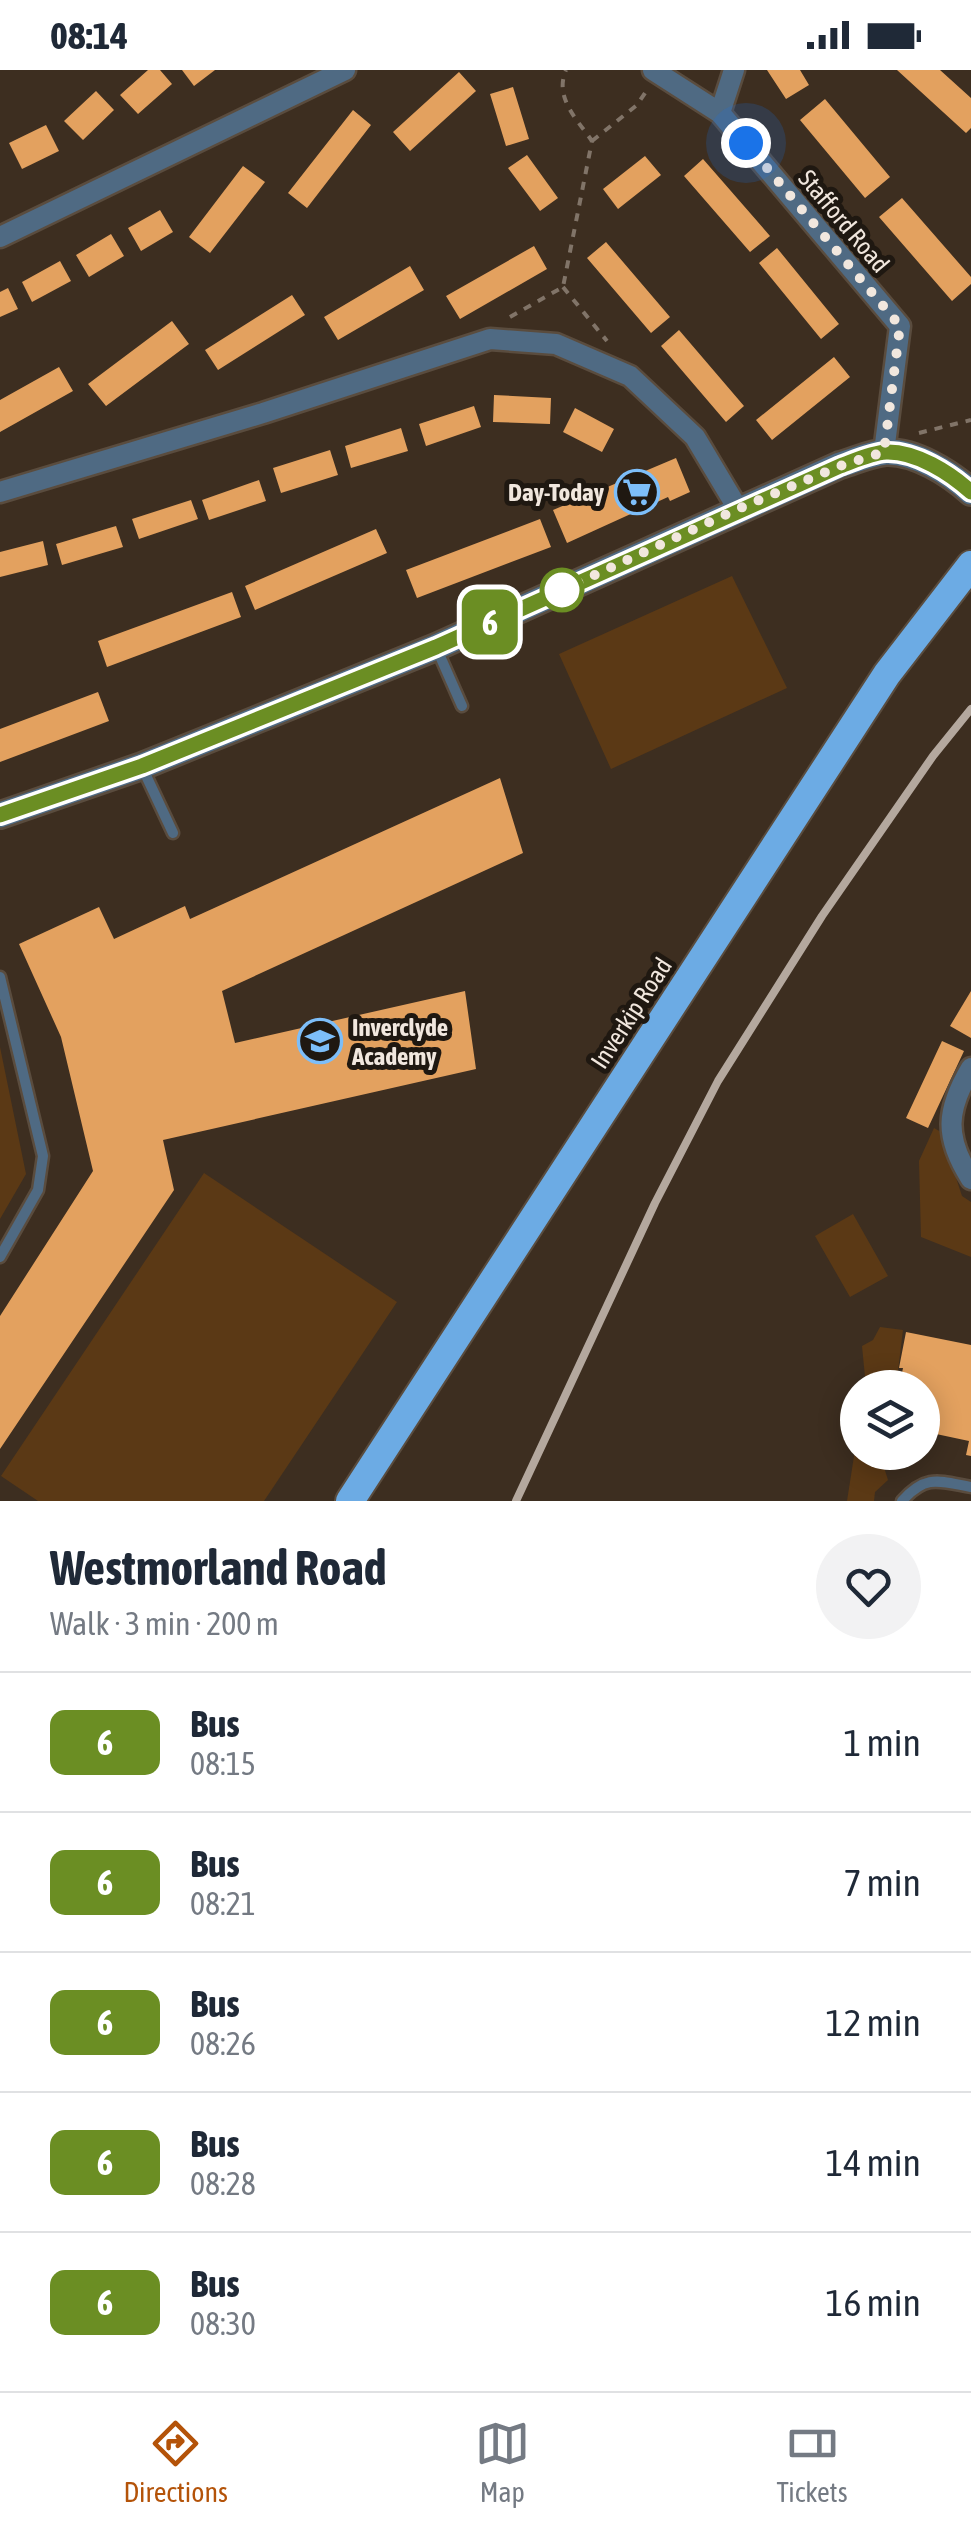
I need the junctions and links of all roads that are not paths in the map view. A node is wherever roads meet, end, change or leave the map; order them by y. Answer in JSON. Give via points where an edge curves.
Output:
{"nodes":[{"id":1,"x":345,"y":70,"type":"edge"},
{"id":2,"x":653,"y":70,"type":"edge"},
{"id":3,"x":734,"y":70,"type":"edge"},
{"id":4,"x":720,"y":112,"type":"junction"},
{"id":5,"x":0,"y":238,"type":"edge"},
{"id":6,"x":896,"y":454,"type":"junction"},
{"id":7,"x":0,"y":492,"type":"edge"},
{"id":8,"x":971,"y":492,"type":"edge"},
{"id":9,"x":738,"y":509,"type":"junction"},
{"id":10,"x":971,"y":565,"type":"edge"},
{"id":11,"x":436,"y":647,"type":"junction"},
{"id":12,"x":462,"y":706,"type":"dead end"},
{"id":13,"x":142,"y":766,"type":"junction"},
{"id":14,"x":0,"y":815,"type":"edge"},
{"id":15,"x":173,"y":834,"type":"dead end"},
{"id":16,"x":0,"y":977,"type":"edge"},
{"id":17,"x":971,"y":1068,"type":"edge"},
{"id":18,"x":971,"y":1179,"type":"edge"},
{"id":19,"x":0,"y":1257,"type":"edge"},
{"id":20,"x":971,"y":1487,"type":"edge"},
{"id":21,"x":350,"y":1501,"type":"edge"},
{"id":22,"x":902,"y":1501,"type":"edge"}],
"edges":[{"from":1,"to":5,"type":"street"},
{"from":2,"to":4,"type":"street","name":"Stafford Road"},
{"from":3,"to":4,"type":"street"},
{"from":4,"to":6,"type":"street","name":"Stafford Road","via":[[900,326]]},
{"from":6,"to":8,"type":"street","via":[[956,478]]},
{"from":6,"to":9,"type":"street","via":[[840,466]]},
{"from":7,"to":9,"type":"street","via":[[490,339],[556,344],[630,376],[694,437]]},
{"from":9,"to":11,"type":"street"},
{"from":10,"to":21,"type":"highway","name":"Inverkip Road","via":[[887,674]]},
{"from":11,"to":12,"type":"lane"},
{"from":11,"to":13,"type":"street"},
{"from":13,"to":14,"type":"street"},
{"from":13,"to":15,"type":"lane"},
{"from":16,"to":19,"type":"lane","via":[[43,1156],[38,1190]]},
{"from":17,"to":18,"type":"street","via":[[950,1120]]},
{"from":20,"to":22,"type":"lane","via":[[935,1480],[916,1485]]}]}
